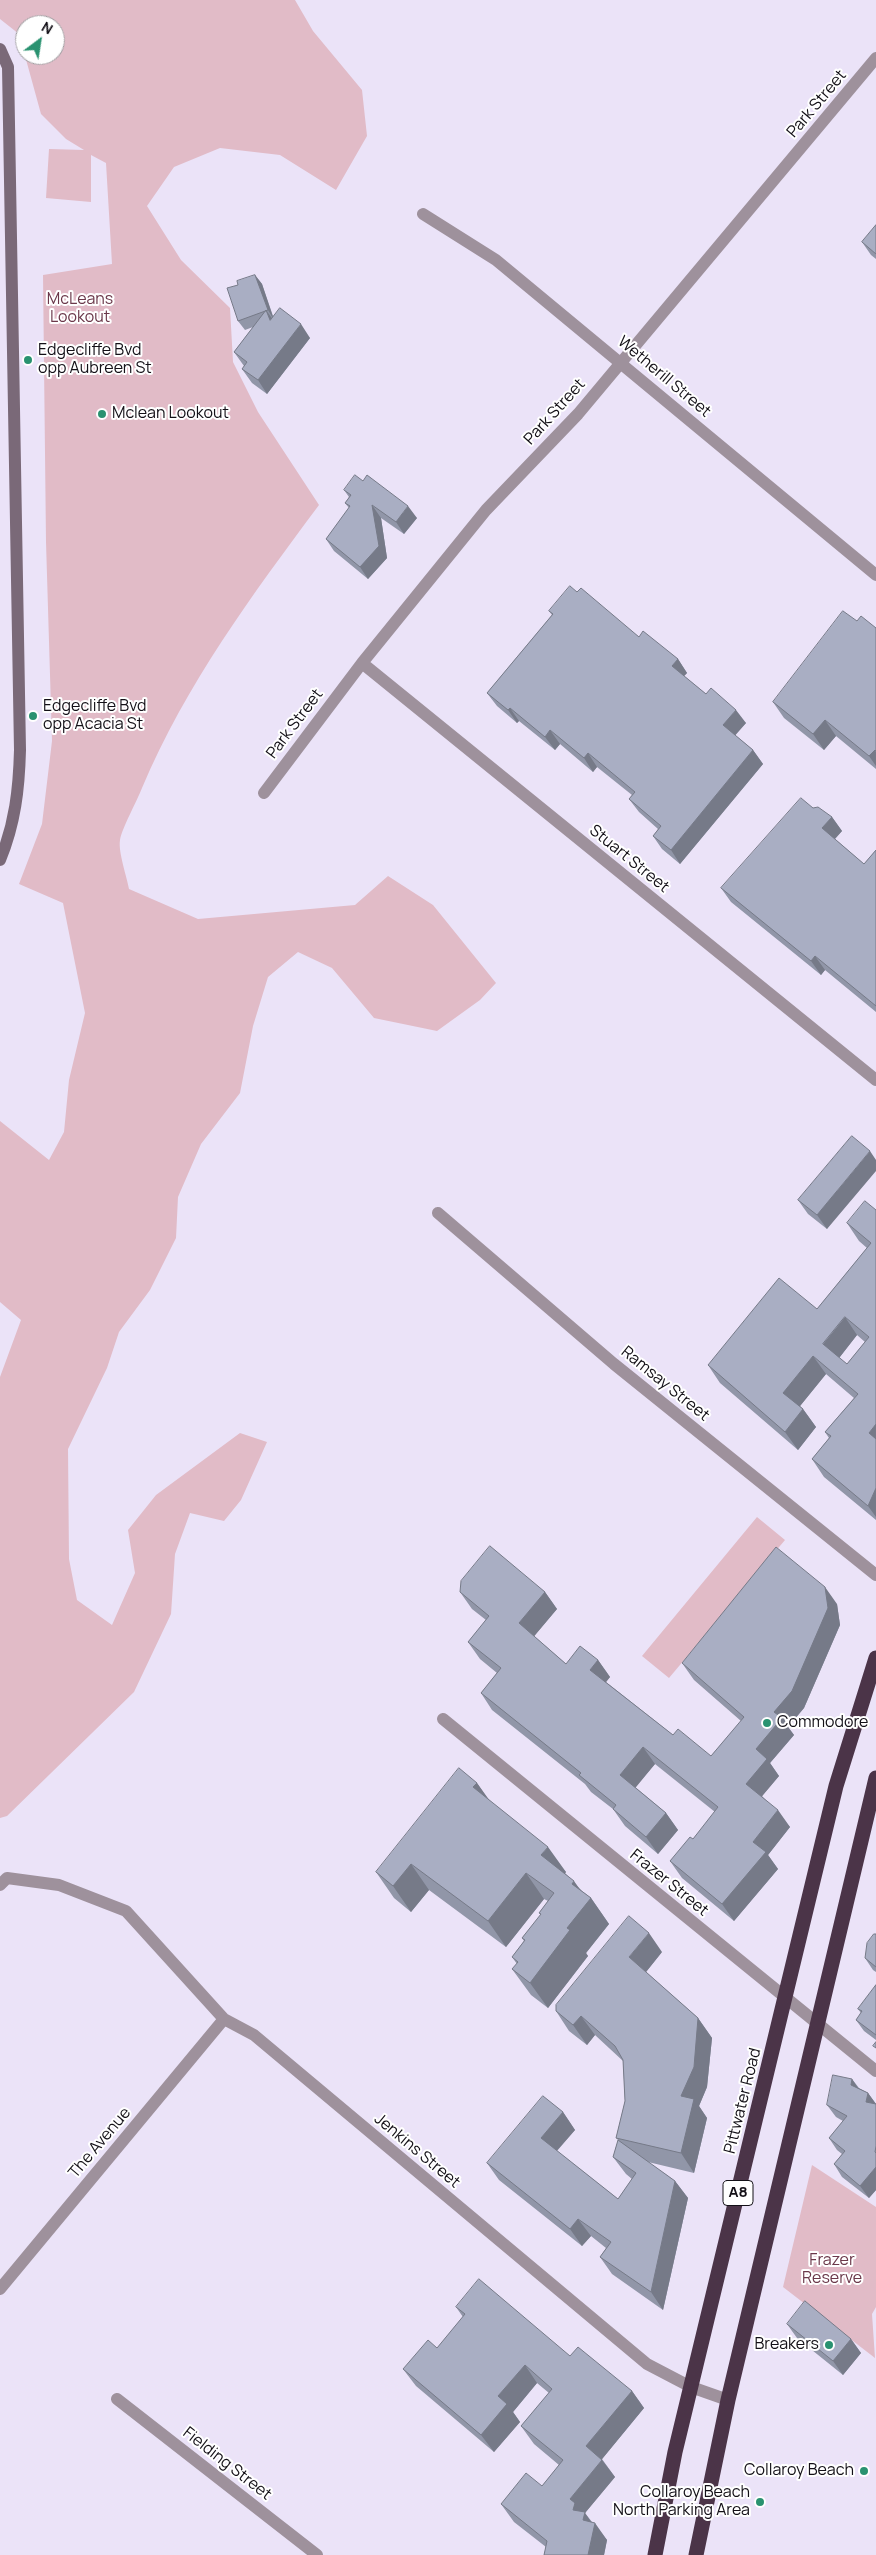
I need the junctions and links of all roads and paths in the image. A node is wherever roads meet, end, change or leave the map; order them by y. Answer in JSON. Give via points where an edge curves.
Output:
{"nodes":[{"id":1,"x":0,"y":49,"type":"edge"},
{"id":2,"x":876,"y":58,"type":"edge"},
{"id":3,"x":872,"y":72,"type":"edge"},
{"id":4,"x":423,"y":214,"type":"dead end"},
{"id":5,"x":5,"y":248,"type":"edge"},
{"id":6,"x":621,"y":362,"type":"junction"},
{"id":7,"x":876,"y":575,"type":"edge"},
{"id":8,"x":362,"y":663,"type":"junction"},
{"id":9,"x":264,"y":793,"type":"dead end"},
{"id":10,"x":1,"y":855,"type":"edge"},
{"id":11,"x":876,"y":1080,"type":"edge"},
{"id":12,"x":438,"y":1213,"type":"dead end"},
{"id":13,"x":876,"y":1575,"type":"edge"},
{"id":14,"x":876,"y":1658,"type":"edge"},
{"id":15,"x":443,"y":1719,"type":"dead end"},
{"id":16,"x":876,"y":1778,"type":"edge"},
{"id":17,"x":0,"y":1885,"type":"edge"},
{"id":18,"x":786,"y":1999,"type":"junction"},
{"id":19,"x":224,"y":2019,"type":"junction"},
{"id":20,"x":818,"y":2024,"type":"junction"},
{"id":21,"x":876,"y":2071,"type":"edge"},
{"id":22,"x":0,"y":2289,"type":"edge"},
{"id":23,"x":691,"y":2387,"type":"junction"},
{"id":24,"x":117,"y":2400,"type":"dead end"},
{"id":25,"x":728,"y":2400,"type":"junction"},
{"id":26,"x":317,"y":2555,"type":"edge"},
{"id":27,"x":655,"y":2555,"type":"edge"},
{"id":28,"x":696,"y":2555,"type":"edge"}],
"edges":[{"from":1,"to":5,"type":"street","via":[[8,67]]},
{"from":2,"to":3,"type":"street","name":"Park Street"},
{"from":3,"to":6,"type":"street","name":"Park Street"},
{"from":4,"to":6,"type":"street","name":"Wetherill Street","via":[[496,260]]},
{"from":5,"to":10,"type":"street","via":[[20,750],[14,818]]},
{"from":6,"to":7,"type":"street","name":"Wetherill Street"},
{"from":6,"to":8,"type":"street","name":"Park Street","via":[[578,414],[486,510]]},
{"from":8,"to":9,"type":"street","name":"Park Street"},
{"from":8,"to":11,"type":"street","name":"Stuart Street"},
{"from":12,"to":13,"type":"street","name":"Ramsay Street","via":[[614,1364]]},
{"from":14,"to":18,"type":"highway","name":"Pittwater Road","number":"A8","via":[[836,1786]]},
{"from":15,"to":18,"type":"street","name":"Frazer Street"},
{"from":16,"to":20,"type":"highway","number":"A8"},
{"from":17,"to":19,"type":"street","name":"Jenkins Street","via":[[7,1878],[59,1885],[126,1911]]},
{"from":18,"to":20,"type":"street","name":"Frazer Street"},
{"from":18,"to":23,"type":"highway","name":"Pittwater Road","number":"A8"},
{"from":19,"to":22,"type":"street","name":"The Avenue"},
{"from":19,"to":23,"type":"street","name":"Jenkins Street","via":[[254,2034],[647,2364]]},
{"from":20,"to":21,"type":"street","name":"Frazer Street"},
{"from":20,"to":25,"type":"highway","number":"A8"},
{"from":23,"to":25,"type":"street","name":"Jenkins Street"},
{"from":23,"to":27,"type":"highway","name":"Pittwater Road","number":"A8"},
{"from":24,"to":26,"type":"street","name":"Fielding Street"},
{"from":25,"to":28,"type":"highway","number":"A8"}]}
